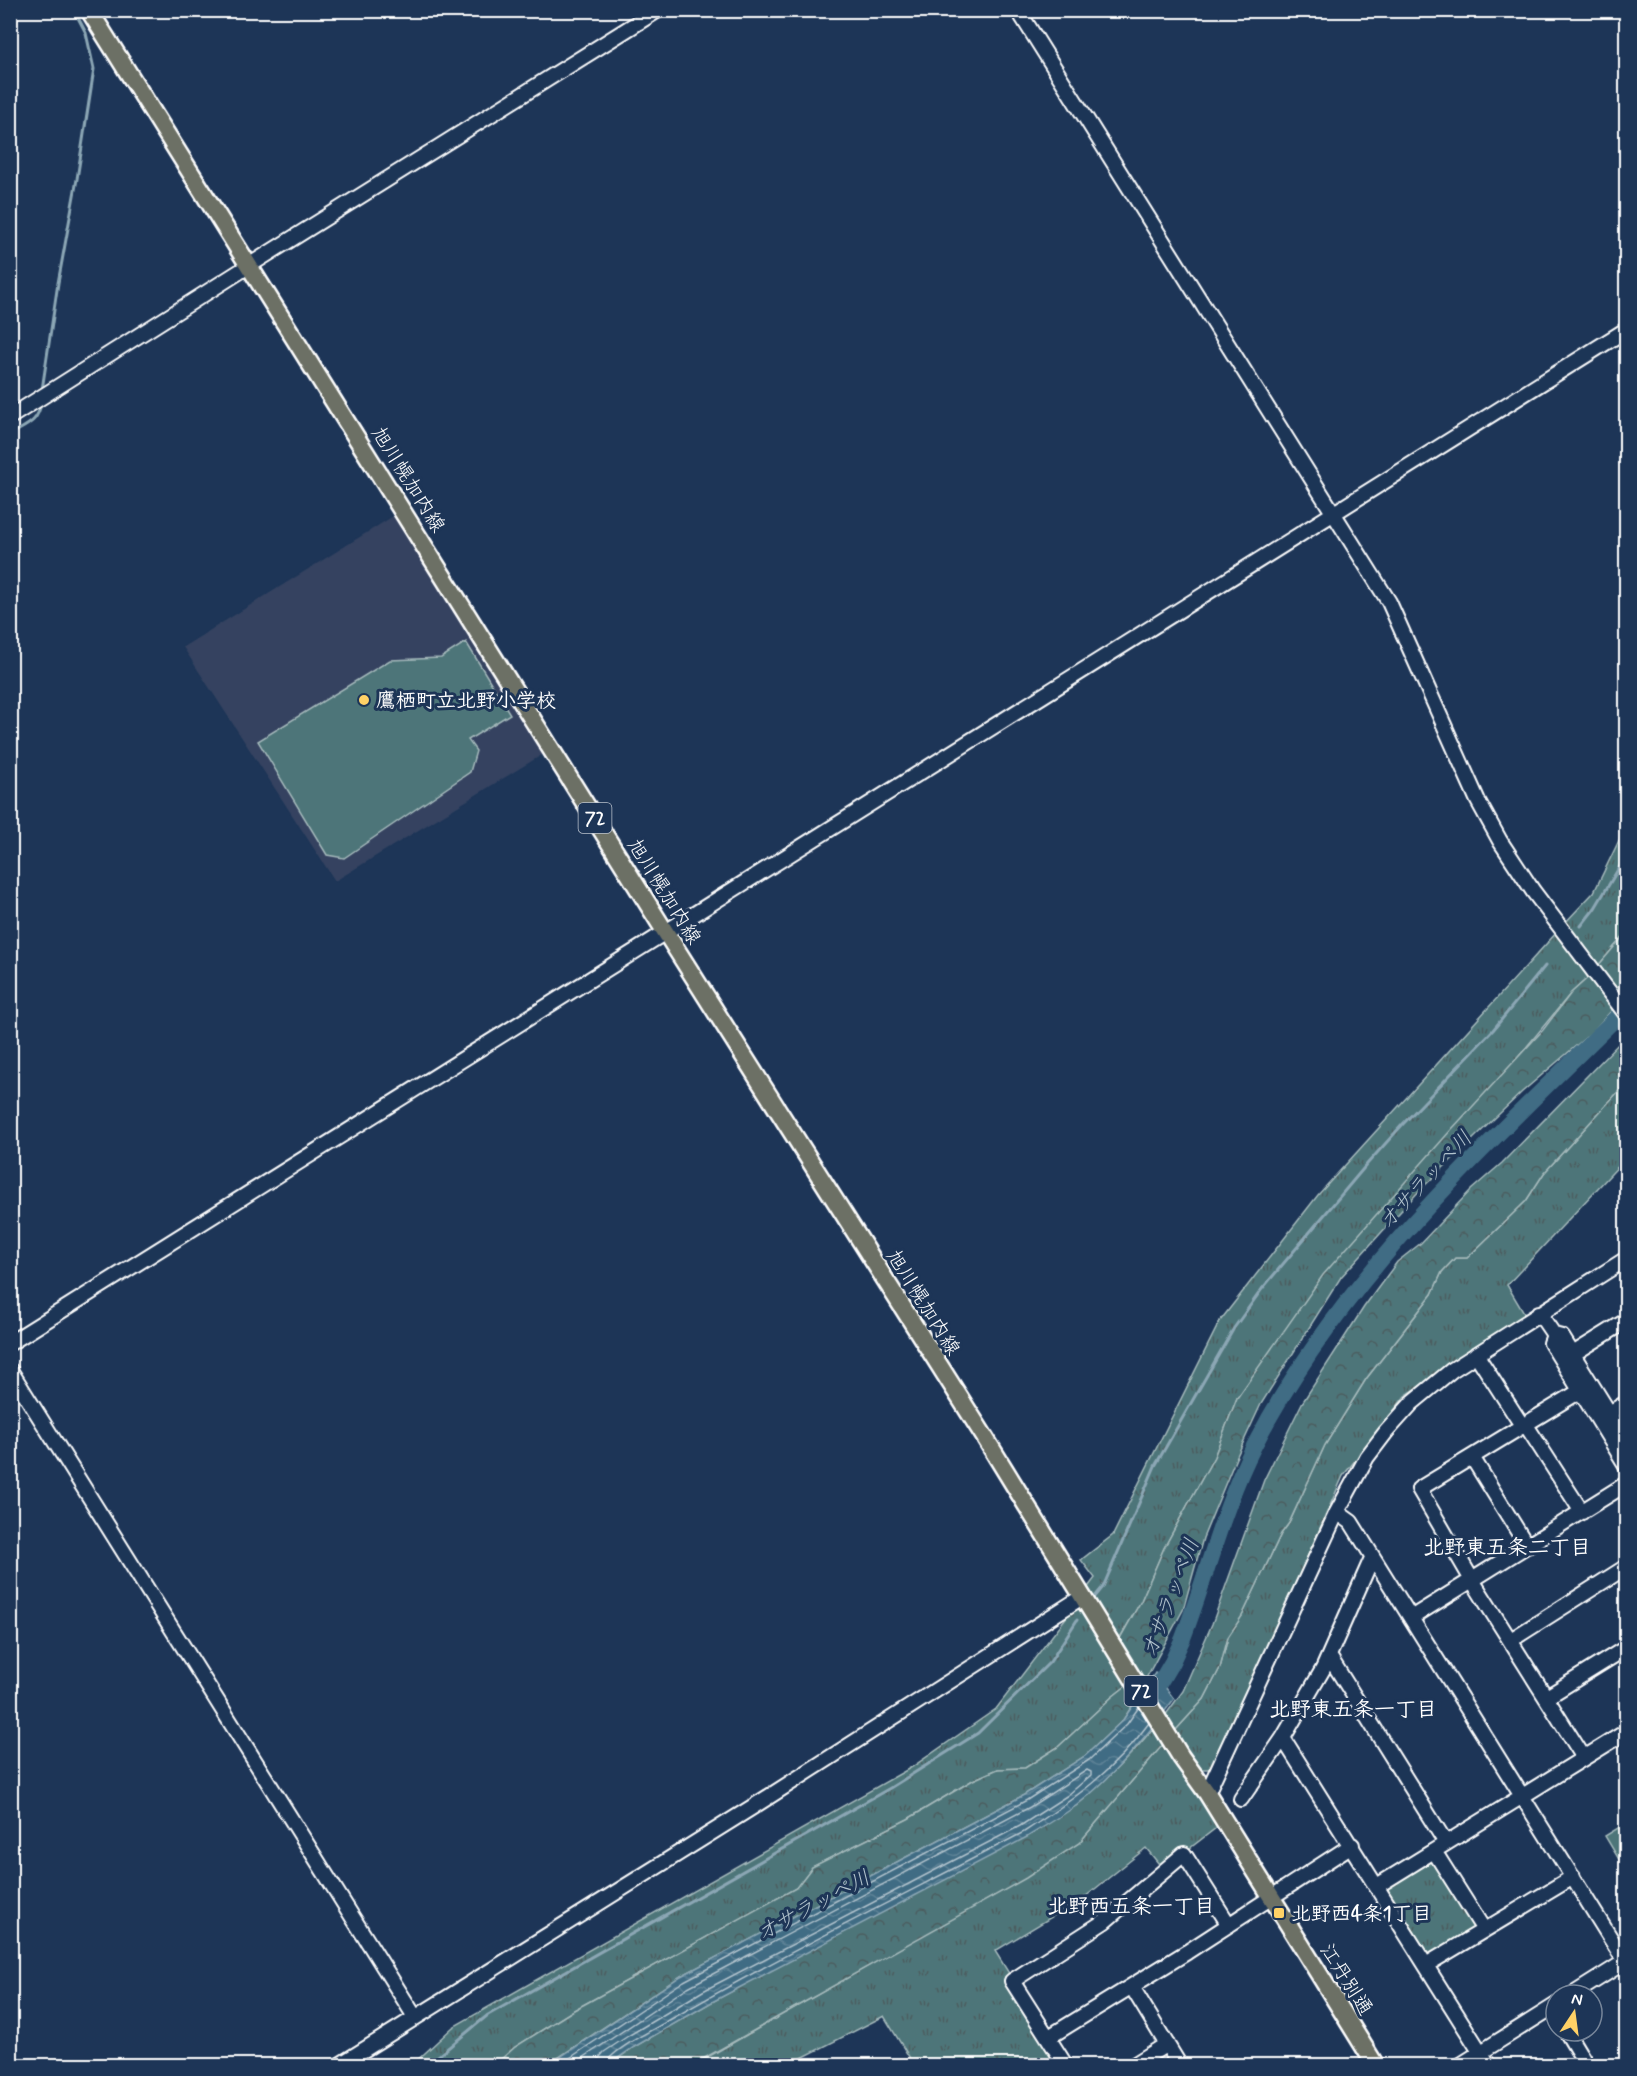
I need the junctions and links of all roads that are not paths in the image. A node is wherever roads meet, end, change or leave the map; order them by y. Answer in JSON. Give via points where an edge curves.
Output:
{"nodes":[{"id":1,"x":89,"y":10,"type":"edge"},
{"id":2,"x":658,"y":10,"type":"edge"},
{"id":3,"x":1018,"y":10,"type":"edge"},
{"id":4,"x":250,"y":265,"type":"junction"},
{"id":5,"x":1626,"y":330,"type":"edge"},
{"id":6,"x":10,"y":417,"type":"edge"},
{"id":7,"x":1333,"y":513,"type":"junction"},
{"id":8,"x":666,"y":933,"type":"junction"},
{"id":9,"x":1626,"y":1014,"type":"edge"},
{"id":10,"x":1626,"y":1259,"type":"edge"},
{"id":11,"x":1539,"y":1313,"type":"junction"},
{"id":12,"x":1626,"y":1321,"type":"edge"},
{"id":13,"x":1554,"y":1335,"type":"junction"},
{"id":14,"x":10,"y":1343,"type":"edge"},
{"id":15,"x":1476,"y":1354,"type":"junction"},
{"id":16,"x":1573,"y":1354,"type":"junction"},
{"id":17,"x":10,"y":1370,"type":"edge"},
{"id":18,"x":1580,"y":1392,"type":"junction"},
{"id":19,"x":1626,"y":1402,"type":"edge"},
{"id":20,"x":1604,"y":1417,"type":"junction"},
{"id":21,"x":1524,"y":1426,"type":"junction"},
{"id":22,"x":1626,"y":1440,"type":"edge"},
{"id":23,"x":1472,"y":1457,"type":"junction"},
{"id":24,"x":1626,"y":1465,"type":"edge"},
{"id":25,"x":1626,"y":1484,"type":"edge"},
{"id":26,"x":1337,"y":1512,"type":"junction"},
{"id":27,"x":1582,"y":1512,"type":"junction"},
{"id":28,"x":1527,"y":1546,"type":"junction"},
{"id":29,"x":1372,"y":1558,"type":"junction"},
{"id":30,"x":1626,"y":1566,"type":"edge"},
{"id":31,"x":1472,"y":1580,"type":"junction"},
{"id":32,"x":1082,"y":1597,"type":"junction"},
{"id":33,"x":1411,"y":1618,"type":"junction"},
{"id":34,"x":1511,"y":1640,"type":"junction"},
{"id":35,"x":1626,"y":1648,"type":"edge"},
{"id":36,"x":1329,"y":1656,"type":"junction"},
{"id":37,"x":1547,"y":1697,"type":"junction"},
{"id":38,"x":1283,"y":1738,"type":"junction"},
{"id":39,"x":1624,"y":1738,"type":"edge"},
{"id":40,"x":1584,"y":1758,"type":"junction"},
{"id":41,"x":1207,"y":1793,"type":"junction"},
{"id":42,"x":1523,"y":1796,"type":"junction"},
{"id":43,"x":1241,"y":1799,"type":"dead end"},
{"id":44,"x":1352,"y":1845,"type":"junction"},
{"id":45,"x":1440,"y":1847,"type":"junction"},
{"id":46,"x":1573,"y":1877,"type":"junction"},
{"id":47,"x":1377,"y":1886,"type":"junction"},
{"id":48,"x":1272,"y":1898,"type":"junction"},
{"id":49,"x":1229,"y":1925,"type":"junction"},
{"id":50,"x":1484,"y":1930,"type":"junction"},
{"id":51,"x":1626,"y":1962,"type":"edge"},
{"id":52,"x":1426,"y":1965,"type":"junction"},
{"id":53,"x":1592,"y":1983,"type":"edge"},
{"id":54,"x":1132,"y":1986,"type":"junction"},
{"id":55,"x":1544,"y":2016,"type":"edge"},
{"id":56,"x":415,"y":2017,"type":"junction"},
{"id":57,"x":1048,"y":2037,"type":"junction"},
{"id":58,"x":1573,"y":2043,"type":"edge"},
{"id":59,"x":1167,"y":2044,"type":"junction"},
{"id":60,"x":1480,"y":2052,"type":"junction"},
{"id":61,"x":338,"y":2066,"type":"edge"},
{"id":62,"x":1065,"y":2066,"type":"edge"},
{"id":63,"x":1132,"y":2066,"type":"edge"},
{"id":64,"x":1180,"y":2066,"type":"edge"},
{"id":65,"x":1376,"y":2066,"type":"edge"},
{"id":66,"x":1460,"y":2066,"type":"edge"},
{"id":67,"x":1489,"y":2066,"type":"edge"},
{"id":68,"x":1587,"y":2066,"type":"edge"}],
"edges":[{"from":1,"to":4,"type":"main road","name":"旭川幌加内線","number":"72"},
{"from":2,"to":4,"type":"street"},
{"from":3,"to":7,"type":"street"},
{"from":4,"to":6,"type":"street"},
{"from":4,"to":8,"type":"main road","name":"旭川幌加内線","number":"72"},
{"from":5,"to":7,"type":"street"},
{"from":7,"to":8,"type":"street"},
{"from":7,"to":9,"type":"street","via":[[1389,602],[1495,831],[1533,891]]},
{"from":8,"to":14,"type":"street"},
{"from":8,"to":32,"type":"main road","name":"旭川幌加内線","number":"72"},
{"from":10,"to":11,"type":"street"},
{"from":11,"to":13,"type":"street"},
{"from":11,"to":15,"type":"street"},
{"from":12,"to":16,"type":"street"},
{"from":13,"to":16,"type":"street","via":[[1562,1337]]},
{"from":13,"to":18,"type":"street","via":[[1551,1343]]},
{"from":15,"to":21,"type":"street"},
{"from":15,"to":26,"type":"street","via":[[1412,1402],[1367,1457]]},
{"from":16,"to":20,"type":"street"},
{"from":17,"to":56,"type":"street"},
{"from":18,"to":20,"type":"street"},
{"from":18,"to":21,"type":"street"},
{"from":19,"to":20,"type":"street"},
{"from":20,"to":22,"type":"street"},
{"from":20,"to":24,"type":"street"},
{"from":21,"to":23,"type":"street"},
{"from":21,"to":27,"type":"street"},
{"from":23,"to":28,"type":"street"},
{"from":23,"to":31,"type":"street","via":[[1419,1490]]},
{"from":25,"to":27,"type":"street"},
{"from":26,"to":29,"type":"street","via":[[1351,1522]]},
{"from":26,"to":41,"type":"street"},
{"from":27,"to":28,"type":"street"},
{"from":28,"to":31,"type":"street"},
{"from":29,"to":33,"type":"street"},
{"from":29,"to":36,"type":"street"},
{"from":30,"to":34,"type":"street"},
{"from":31,"to":33,"type":"street"},
{"from":31,"to":34,"type":"street"},
{"from":32,"to":41,"type":"main road","name":"旭川幌加内線","number":"72"},
{"from":32,"to":56,"type":"street"},
{"from":33,"to":42,"type":"street"},
{"from":34,"to":37,"type":"street"},
{"from":35,"to":37,"type":"street"},
{"from":36,"to":38,"type":"street"},
{"from":36,"to":45,"type":"street"},
{"from":37,"to":40,"type":"street"},
{"from":38,"to":43,"type":"street"},
{"from":38,"to":44,"type":"street"},
{"from":39,"to":40,"type":"street"},
{"from":40,"to":42,"type":"street"},
{"from":41,"to":48,"type":"main road","name":"江丹別通","number":"72"},
{"from":42,"to":45,"type":"street"},
{"from":42,"to":46,"type":"street"},
{"from":44,"to":47,"type":"street"},
{"from":44,"to":48,"type":"street"},
{"from":45,"to":47,"type":"street"},
{"from":45,"to":50,"type":"street"},
{"from":46,"to":50,"type":"street"},
{"from":46,"to":51,"type":"street"},
{"from":47,"to":52,"type":"street"},
{"from":48,"to":49,"type":"street"},
{"from":48,"to":65,"type":"main road","name":"江丹別通","number":"72"},
{"from":49,"to":54,"type":"street"},
{"from":49,"to":57,"type":"street","via":[[1184,1854],[1105,1921],[1012,1981]]},
{"from":50,"to":52,"type":"street"},
{"from":51,"to":53,"type":"street"},
{"from":52,"to":60,"type":"street"},
{"from":54,"to":57,"type":"street"},
{"from":54,"to":59,"type":"street"},
{"from":55,"to":60,"type":"street"},
{"from":56,"to":61,"type":"street"},
{"from":57,"to":62,"type":"street"},
{"from":58,"to":68,"type":"street"},
{"from":59,"to":63,"type":"street"},
{"from":59,"to":64,"type":"street"},
{"from":60,"to":66,"type":"street"},
{"from":60,"to":67,"type":"street"}]}
